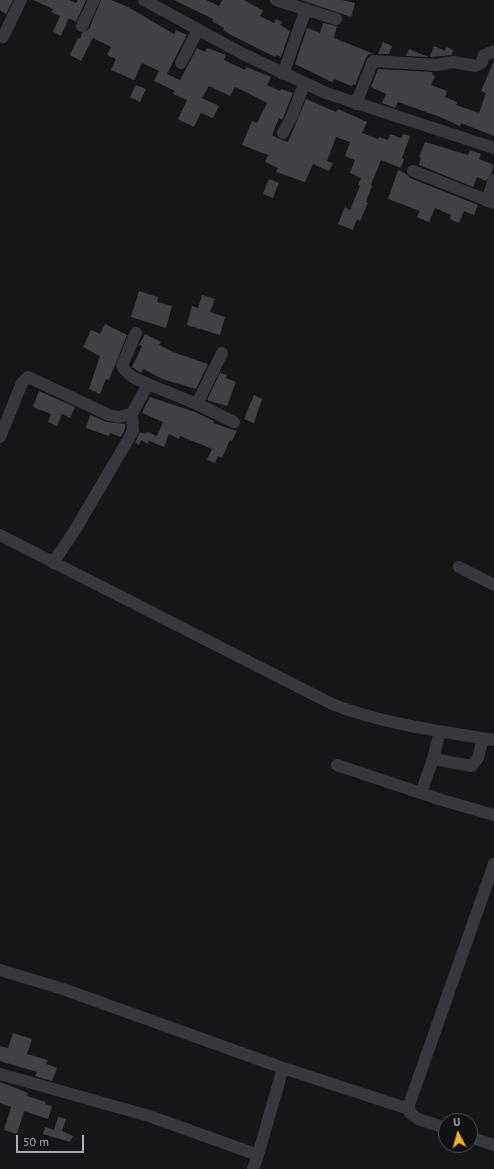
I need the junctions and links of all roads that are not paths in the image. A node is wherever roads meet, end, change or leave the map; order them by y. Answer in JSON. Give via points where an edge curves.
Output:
{"nodes":[{"id":1,"x":21,"y":0,"type":"edge"},
{"id":2,"x":94,"y":0,"type":"edge"},
{"id":3,"x":144,"y":0,"type":"edge"},
{"id":4,"x":276,"y":0,"type":"edge"},
{"id":5,"x":306,"y":9,"type":"junction"},
{"id":6,"x":336,"y":19,"type":"dead end"},
{"id":7,"x":82,"y":26,"type":"dead end"},
{"id":8,"x":198,"y":30,"type":"junction"},
{"id":9,"x":3,"y":37,"type":"dead end"},
{"id":10,"x":494,"y":51,"type":"edge"},
{"id":11,"x":181,"y":63,"type":"dead end"},
{"id":12,"x":283,"y":74,"type":"junction"},
{"id":13,"x":304,"y":84,"type":"junction"},
{"id":14,"x":356,"y":104,"type":"junction"},
{"id":15,"x":283,"y":133,"type":"dead end"},
{"id":16,"x":494,"y":148,"type":"edge"},
{"id":17,"x":413,"y":171,"type":"dead end"},
{"id":18,"x":494,"y":180,"type":"edge"},
{"id":19,"x":491,"y":202,"type":"edge"},
{"id":20,"x":136,"y":333,"type":"dead end"},
{"id":21,"x":222,"y":353,"type":"dead end"},
{"id":22,"x":148,"y":384,"type":"junction"},
{"id":23,"x":197,"y":404,"type":"junction"},
{"id":24,"x":132,"y":414,"type":"junction"},
{"id":25,"x":234,"y":422,"type":"dead end"},
{"id":26,"x":0,"y":437,"type":"edge"},
{"id":27,"x":0,"y":535,"type":"edge"},
{"id":28,"x":53,"y":563,"type":"junction"},
{"id":29,"x":459,"y":567,"type":"dead end"},
{"id":30,"x":494,"y":585,"type":"edge"},
{"id":31,"x":440,"y":731,"type":"junction"},
{"id":32,"x":489,"y":739,"type":"edge"},
{"id":33,"x":433,"y":759,"type":"junction"},
{"id":34,"x":336,"y":765,"type":"dead end"},
{"id":35,"x":421,"y":793,"type":"junction"},
{"id":36,"x":494,"y":815,"type":"edge"},
{"id":37,"x":494,"y":864,"type":"edge"},
{"id":38,"x":0,"y":970,"type":"edge"},
{"id":39,"x":283,"y":1068,"type":"junction"},
{"id":40,"x":0,"y":1074,"type":"edge"},
{"id":41,"x":408,"y":1109,"type":"junction"},
{"id":42,"x":438,"y":1125,"type":"edge"},
{"id":43,"x":478,"y":1140,"type":"edge"},
{"id":44,"x":494,"y":1145,"type":"edge"},
{"id":45,"x":258,"y":1155,"type":"junction"},
{"id":46,"x":253,"y":1169,"type":"edge"}],
"edges":[{"from":1,"to":9,"type":"street"},
{"from":2,"to":7,"type":"street"},
{"from":3,"to":8,"type":"street"},
{"from":4,"to":5,"type":"street"},
{"from":5,"to":6,"type":"street"},
{"from":5,"to":12,"type":"street"},
{"from":8,"to":11,"type":"street"},
{"from":8,"to":12,"type":"street"},
{"from":10,"to":14,"type":"street","via":[[484,55],[482,62],[476,66],[453,62],[437,65],[373,61]]},
{"from":12,"to":13,"type":"street"},
{"from":13,"to":14,"type":"street"},
{"from":13,"to":15,"type":"street"},
{"from":14,"to":16,"type":"street"},
{"from":17,"to":19,"type":"street"},
{"from":18,"to":19,"type":"street"},
{"from":20,"to":22,"type":"street","via":[[122,365],[131,376]]},
{"from":21,"to":23,"type":"street"},
{"from":22,"to":23,"type":"street"},
{"from":22,"to":24,"type":"street"},
{"from":23,"to":25,"type":"street"},
{"from":24,"to":26,"type":"street","via":[[118,417],[109,415],[28,376],[22,383]]},
{"from":24,"to":28,"type":"street","via":[[133,431]]},
{"from":27,"to":28,"type":"street"},
{"from":28,"to":31,"type":"street","via":[[332,704],[352,712]]},
{"from":29,"to":30,"type":"street"},
{"from":31,"to":32,"type":"street"},
{"from":31,"to":33,"type":"street"},
{"from":32,"to":33,"type":"street","via":[[472,766]]},
{"from":33,"to":35,"type":"street"},
{"from":34,"to":35,"type":"street"},
{"from":35,"to":36,"type":"street"},
{"from":37,"to":41,"type":"street"},
{"from":38,"to":39,"type":"street","via":[[63,989]]},
{"from":39,"to":41,"type":"street"},
{"from":39,"to":45,"type":"street"},
{"from":40,"to":45,"type":"street","via":[[149,1116]]},
{"from":41,"to":42,"type":"street","via":[[418,1119]]},
{"from":43,"to":44,"type":"street"},
{"from":45,"to":46,"type":"street"}]}
